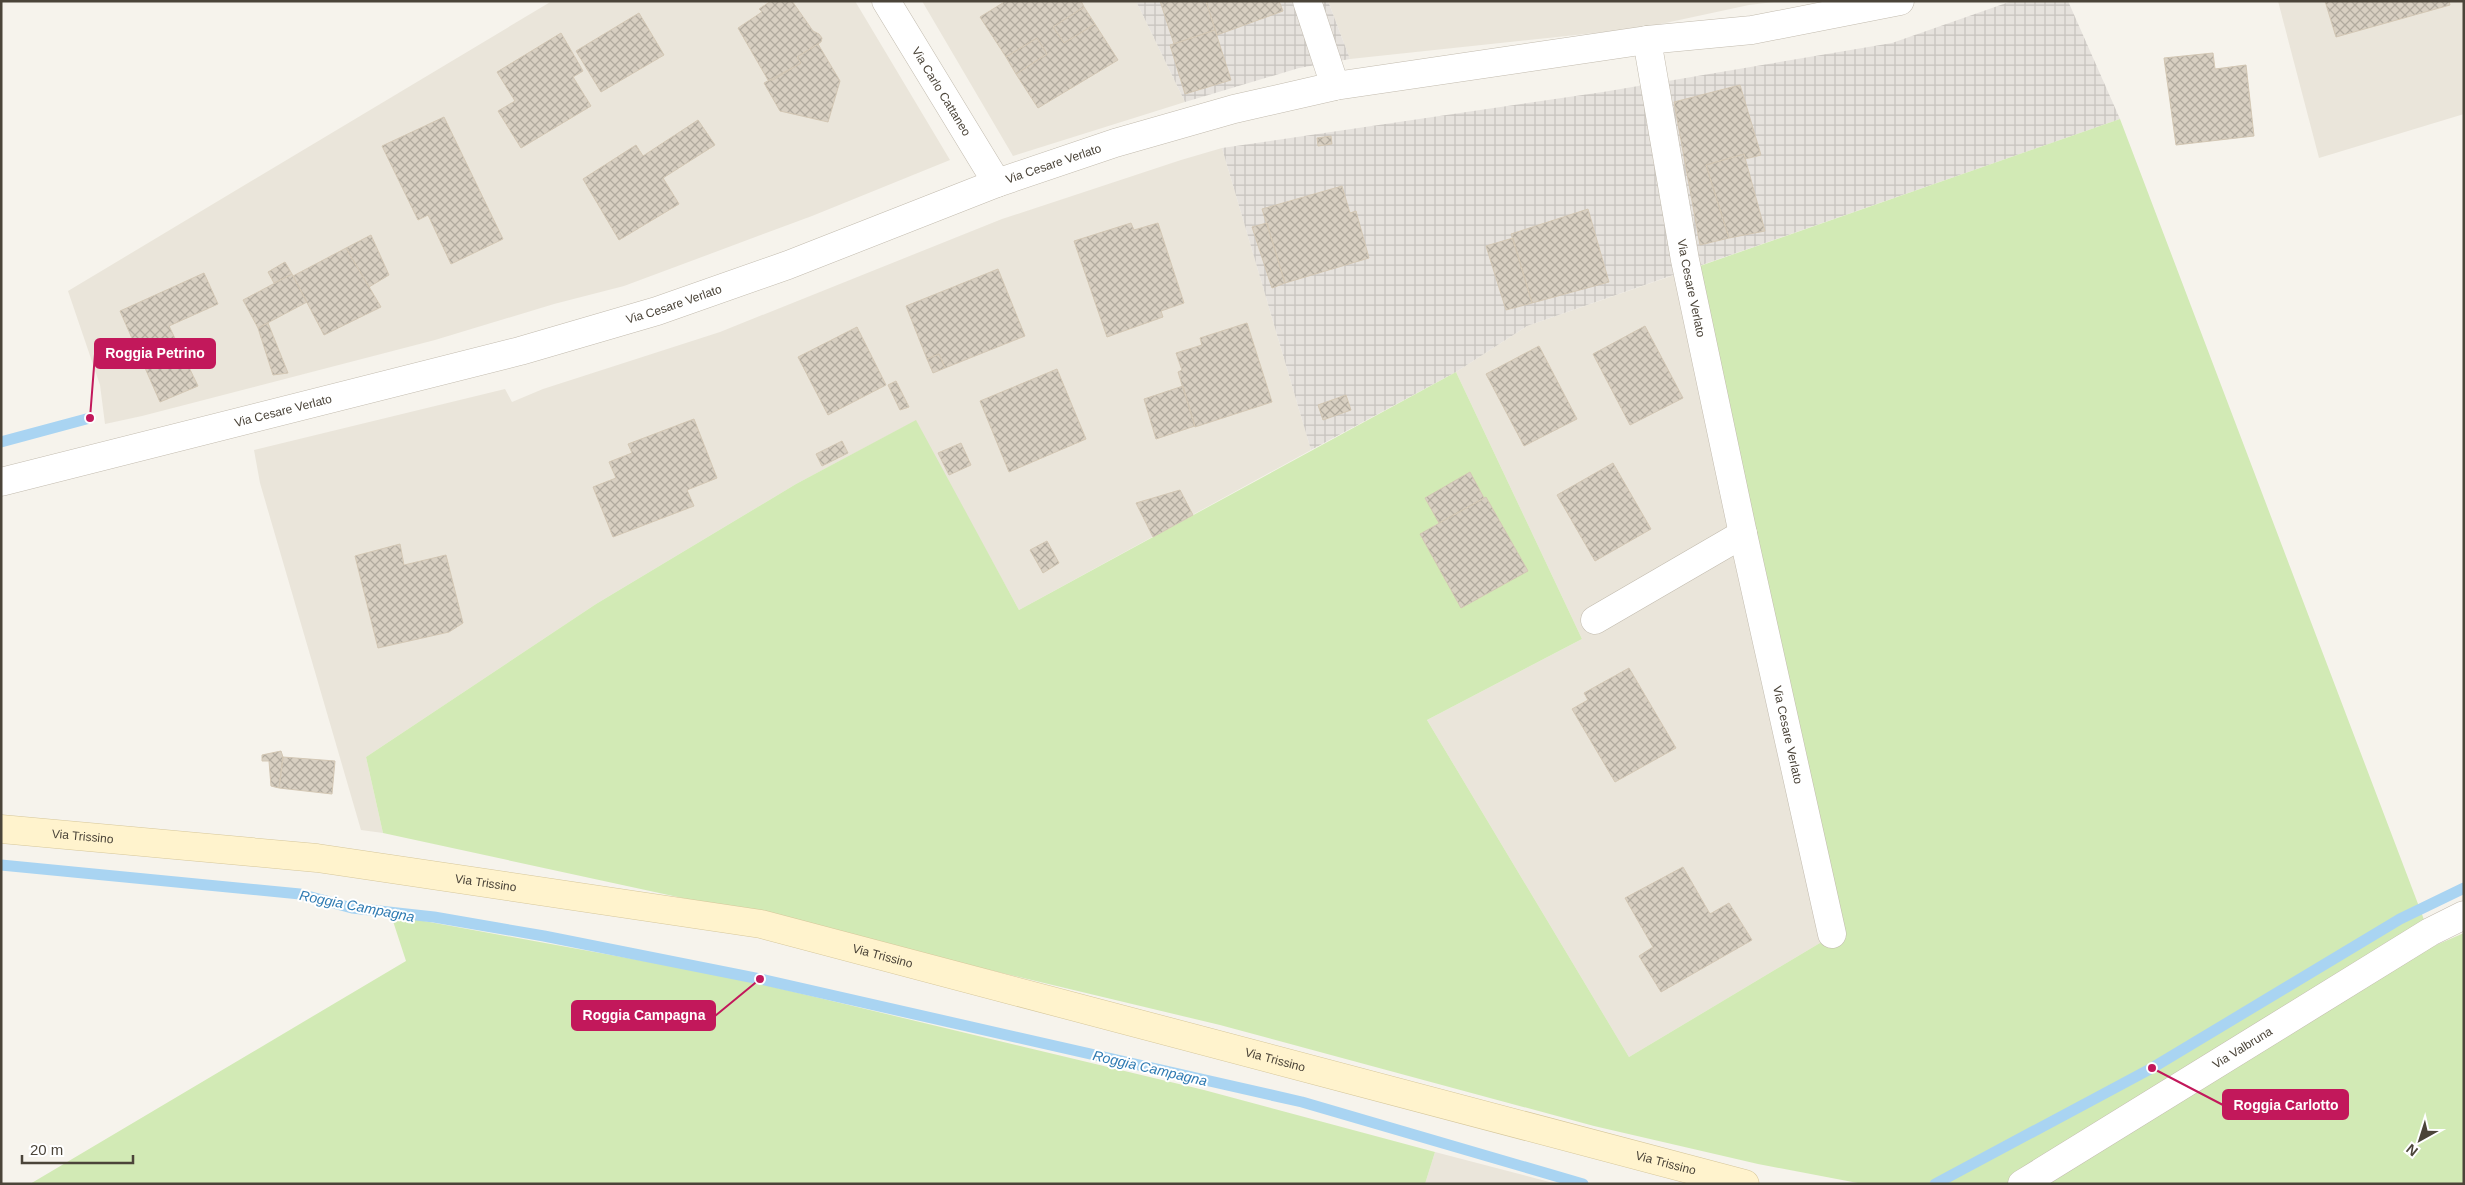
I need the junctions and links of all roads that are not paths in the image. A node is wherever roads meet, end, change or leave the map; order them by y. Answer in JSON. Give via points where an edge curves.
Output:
{"nodes":[{"id":1,"x":886,"y":1,"type":"edge"},
{"id":2,"x":1306,"y":1,"type":"edge"},
{"id":3,"x":1900,"y":1,"type":"edge"},
{"id":4,"x":1647,"y":40,"type":"junction"},
{"id":5,"x":1335,"y":86,"type":"junction"},
{"id":6,"x":997,"y":183,"type":"junction"},
{"id":7,"x":1,"y":482,"type":"edge"},
{"id":8,"x":1744,"y":534,"type":"junction"},
{"id":9,"x":1595,"y":620,"type":"dead end"},
{"id":10,"x":1,"y":829,"type":"edge"},
{"id":11,"x":2464,"y":915,"type":"edge"},
{"id":12,"x":1832,"y":934,"type":"dead end"},
{"id":13,"x":1745,"y":1184,"type":"edge"},
{"id":14,"x":2022,"y":1184,"type":"edge"}],
"edges":[{"from":1,"to":6,"type":"street","name":"Via Carlo Cattaneo"},
{"from":2,"to":5,"type":"street"},
{"from":3,"to":4,"type":"street","name":"Via Cesare Verlato","via":[[1752,30]]},
{"from":4,"to":5,"type":"street","name":"Via Cesare Verlato"},
{"from":4,"to":8,"type":"street","name":"Via Cesare Verlato","via":[[1685,260]]},
{"from":5,"to":6,"type":"street","name":"Via Cesare Verlato","via":[[1234,109],[1116,143]]},
{"from":6,"to":7,"type":"street","name":"Via Cesare Verlato","via":[[788,265],[648,314],[520,351]]},
{"from":8,"to":9,"type":"street"},
{"from":8,"to":12,"type":"street","name":"Via Cesare Verlato"},
{"from":10,"to":13,"type":"main road","name":"Via Trissino","via":[[317,858],[761,924]]},
{"from":11,"to":14,"type":"street","name":"Via Valbruna","via":[[2430,932]]}]}
